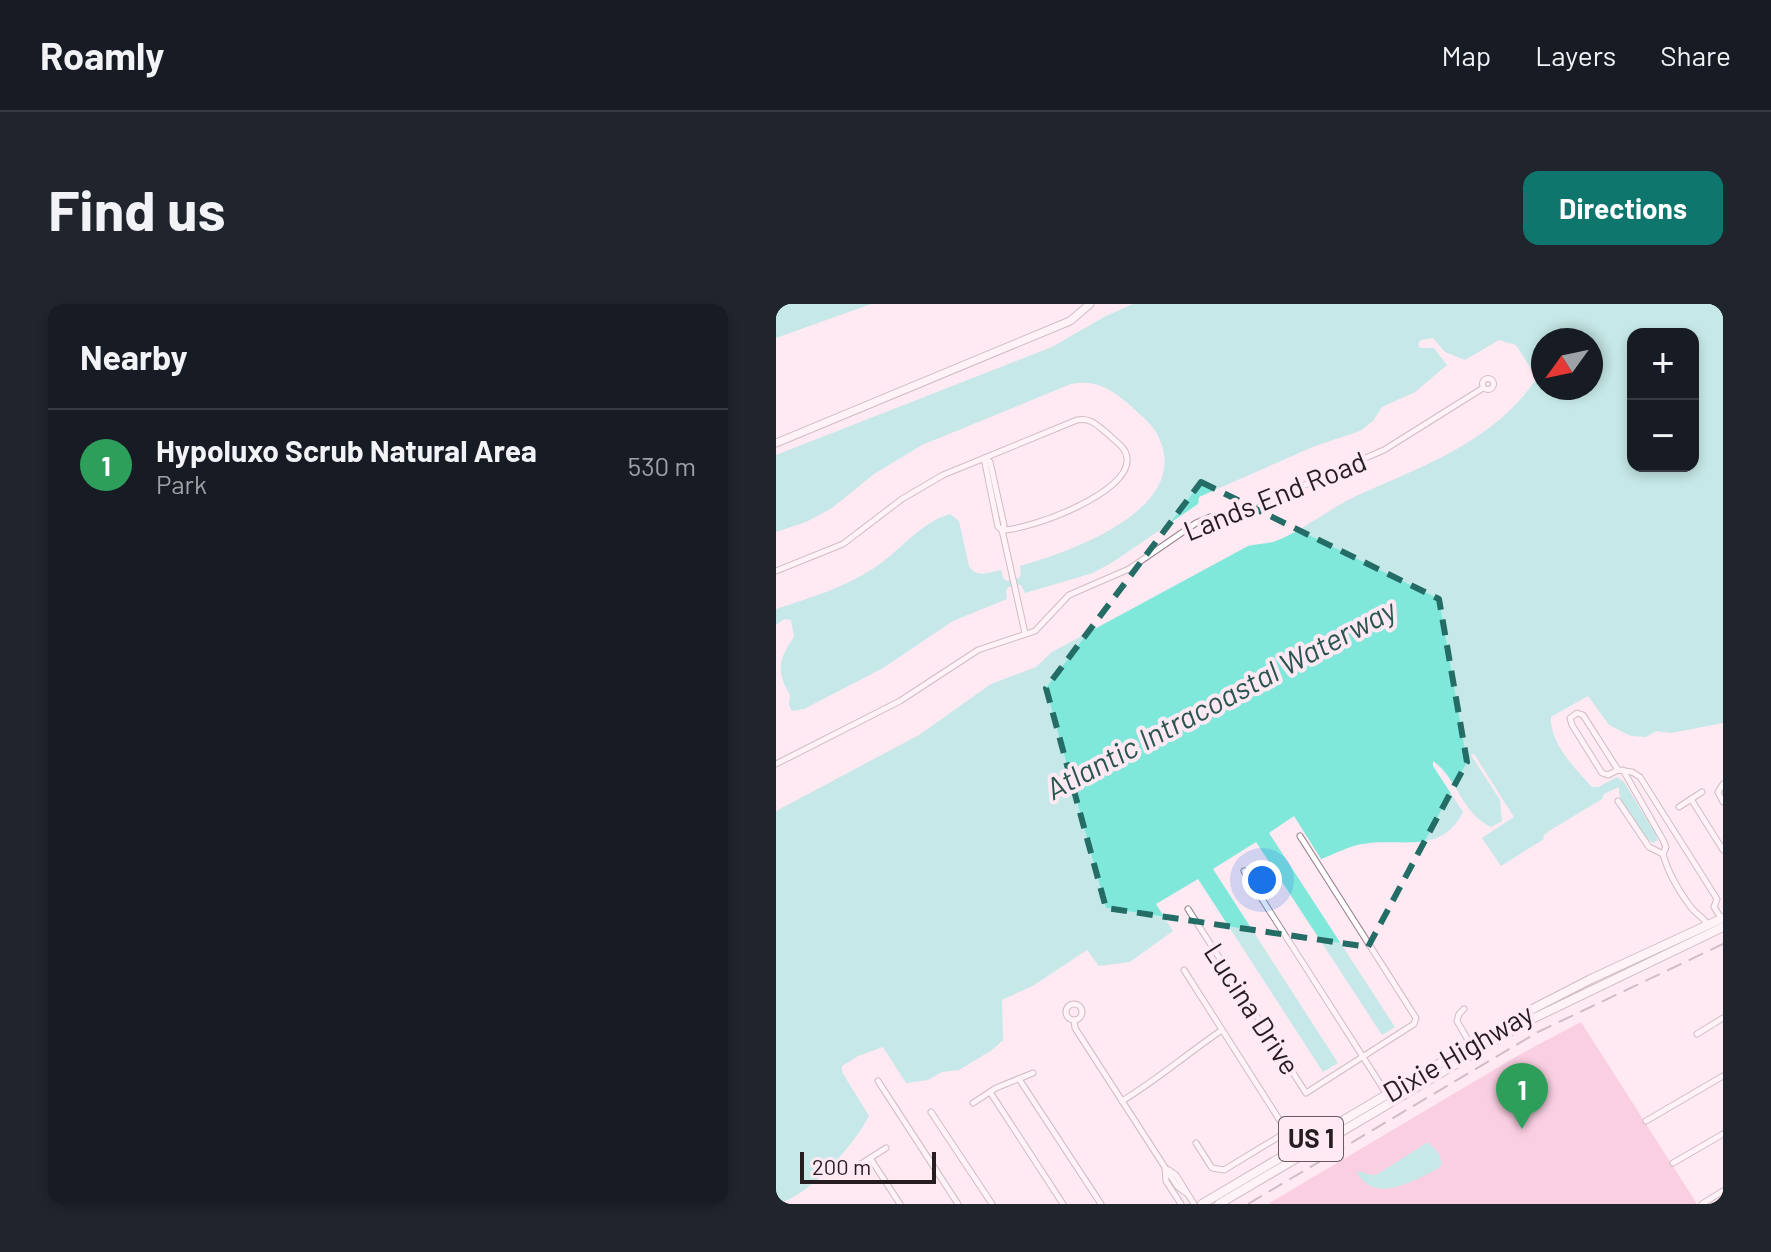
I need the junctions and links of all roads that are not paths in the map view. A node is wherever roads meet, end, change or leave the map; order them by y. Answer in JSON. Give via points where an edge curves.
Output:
{"nodes":[{"id":1,"x":1090,"y":304,"type":"edge"},
{"id":2,"x":1483,"y":388,"type":"dead end"},
{"id":3,"x":776,"y":443,"type":"edge"},
{"id":4,"x":984,"y":458,"type":"junction"},
{"id":5,"x":1002,"y":530,"type":"junction"},
{"id":6,"x":776,"y":571,"type":"edge"},
{"id":7,"x":1025,"y":633,"type":"junction"},
{"id":8,"x":776,"y":764,"type":"edge"},
{"id":9,"x":1620,"y":770,"type":"junction"},
{"id":10,"x":1723,"y":784,"type":"edge"},
{"id":11,"x":1702,"y":792,"type":"dead end"},
{"id":12,"x":1691,"y":799,"type":"junction"},
{"id":13,"x":1618,"y":801,"type":"dead end"},
{"id":14,"x":1723,"y":802,"type":"edge"},
{"id":15,"x":1679,"y":807,"type":"dead end"},
{"id":16,"x":1300,"y":836,"type":"dead end"},
{"id":17,"x":1723,"y":850,"type":"edge"},
{"id":18,"x":1663,"y":854,"type":"junction"},
{"id":19,"x":1244,"y":871,"type":"dead end"},
{"id":20,"x":1188,"y":909,"type":"dead end"},
{"id":21,"x":1722,"y":921,"type":"edge"},
{"id":22,"x":1707,"y":925,"type":"junction"},
{"id":23,"x":1667,"y":944,"type":"junction"},
{"id":24,"x":1659,"y":957,"type":"junction"},
{"id":25,"x":1184,"y":970,"type":"dead end"},
{"id":26,"x":1566,"y":996,"type":"junction"},
{"id":27,"x":1464,"y":1009,"type":"dead end"},
{"id":28,"x":1723,"y":1018,"type":"edge"},
{"id":29,"x":1074,"y":1020,"type":"dead end"},
{"id":30,"x":1222,"y":1030,"type":"junction"},
{"id":31,"x":1697,"y":1034,"type":"dead end"},
{"id":32,"x":1473,"y":1048,"type":"junction"},
{"id":33,"x":1364,"y":1057,"type":"junction"},
{"id":34,"x":1033,"y":1073,"type":"dead end"},
{"id":35,"x":1723,"y":1076,"type":"edge"},
{"id":36,"x":1019,"y":1079,"type":"junction"},
{"id":37,"x":878,"y":1081,"type":"dead end"},
{"id":38,"x":990,"y":1092,"type":"junction"},
{"id":39,"x":1389,"y":1097,"type":"junction"},
{"id":40,"x":1122,"y":1101,"type":"junction"},
{"id":41,"x":973,"y":1103,"type":"dead end"},
{"id":42,"x":931,"y":1112,"type":"dead end"},
{"id":43,"x":1646,"y":1121,"type":"dead end"},
{"id":44,"x":1723,"y":1134,"type":"edge"},
{"id":45,"x":1196,"y":1143,"type":"dead end"},
{"id":46,"x":886,"y":1148,"type":"dead end"},
{"id":47,"x":870,"y":1158,"type":"junction"},
{"id":48,"x":1673,"y":1163,"type":"dead end"},
{"id":49,"x":856,"y":1167,"type":"dead end"},
{"id":50,"x":1165,"y":1167,"type":"junction"},
{"id":51,"x":1176,"y":1186,"type":"junction"},
{"id":52,"x":1723,"y":1191,"type":"edge"},
{"id":53,"x":900,"y":1204,"type":"edge"},
{"id":54,"x":958,"y":1204,"type":"edge"},
{"id":55,"x":992,"y":1204,"type":"edge"},
{"id":56,"x":1063,"y":1204,"type":"edge"},
{"id":57,"x":1101,"y":1204,"type":"edge"},
{"id":58,"x":1181,"y":1204,"type":"edge"},
{"id":59,"x":1194,"y":1204,"type":"edge"},
{"id":60,"x":1202,"y":1204,"type":"edge"},
{"id":61,"x":1219,"y":1204,"type":"edge"},
{"id":62,"x":1702,"y":1204,"type":"edge"}],
"edges":[{"from":1,"to":3,"type":"main road","via":[[1070,321]]},
{"from":2,"to":7,"type":"street","name":"Lands End Road","via":[[1386,450],[1258,508],[1189,526],[1129,569],[1069,595],[1039,629]]},
{"from":4,"to":5,"type":"street","via":[[990,462]]},
{"from":4,"to":5,"type":"street","via":[[1083,419],[1095,423],[1126,453],[1123,473],[1092,498],[1034,524]]},
{"from":4,"to":6,"type":"street","via":[[927,483],[843,544]]},
{"from":5,"to":7,"type":"street"},
{"from":7,"to":8,"type":"street","name":"Lands End Road","via":[[970,653],[900,701]]},
{"from":9,"to":9,"type":"street","via":[[1583,715],[1572,716],[1572,725],[1602,773]]},
{"from":9,"to":18,"type":"street","via":[[1663,840]]},
{"from":9,"to":21,"type":"street","via":[[1640,777],[1717,899],[1714,907]]},
{"from":10,"to":14,"type":"street","via":[[1718,792]]},
{"from":11,"to":12,"type":"street"},
{"from":12,"to":15,"type":"street"},
{"from":12,"to":17,"type":"street"},
{"from":13,"to":18,"type":"street","via":[[1649,847]]},
{"from":16,"to":33,"type":"street","via":[[1416,1018]]},
{"from":18,"to":22,"type":"street","via":[[1692,909]]},
{"from":19,"to":33,"type":"street"},
{"from":20,"to":33,"type":"street","name":"Lucina Drive","via":[[1306,1093]]},
{"from":21,"to":22,"type":"main road","name":"Dixie Highway","number":"US 1"},
{"from":21,"to":24,"type":"main road","name":"Dixie Highway","number":"US 1"},
{"from":22,"to":23,"type":"main road","name":"Dixie Highway","number":"US 1"},
{"from":23,"to":24,"type":"main road"},
{"from":23,"to":26,"type":"main road","name":"Dixie Highway","number":"US 1"},
{"from":24,"to":26,"type":"main road","name":"Dixie Highway","number":"US 1"},
{"from":25,"to":30,"type":"street"},
{"from":26,"to":32,"type":"main road","name":"Dixie Highway","number":"US 1"},
{"from":27,"to":32,"type":"street","via":[[1457,1021]]},
{"from":28,"to":31,"type":"street"},
{"from":29,"to":40,"type":"street"},
{"from":30,"to":40,"type":"street"},
{"from":30,"to":45,"type":"street","via":[[1286,1130],[1224,1170],[1212,1168]]},
{"from":32,"to":39,"type":"main road","name":"Dixie Highway","number":"US 1"},
{"from":33,"to":39,"type":"street"},
{"from":34,"to":36,"type":"street"},
{"from":35,"to":43,"type":"street"},
{"from":36,"to":38,"type":"street"},
{"from":36,"to":57,"type":"street"},
{"from":37,"to":54,"type":"street"},
{"from":38,"to":41,"type":"street"},
{"from":38,"to":56,"type":"street"},
{"from":39,"to":60,"type":"main road","name":"Dixie Highway","number":"US 1"},
{"from":39,"to":61,"type":"main road","name":"Dixie Highway","number":"US 1"},
{"from":40,"to":50,"type":"street"},
{"from":42,"to":55,"type":"street"},
{"from":44,"to":48,"type":"street"},
{"from":46,"to":47,"type":"street"},
{"from":47,"to":49,"type":"street"},
{"from":47,"to":53,"type":"street"},
{"from":50,"to":51,"type":"street","via":[[1176,1175]]},
{"from":50,"to":51,"type":"street","via":[[1166,1181]]},
{"from":51,"to":58,"type":"street"},
{"from":51,"to":59,"type":"street"},
{"from":52,"to":62,"type":"street"}]}
